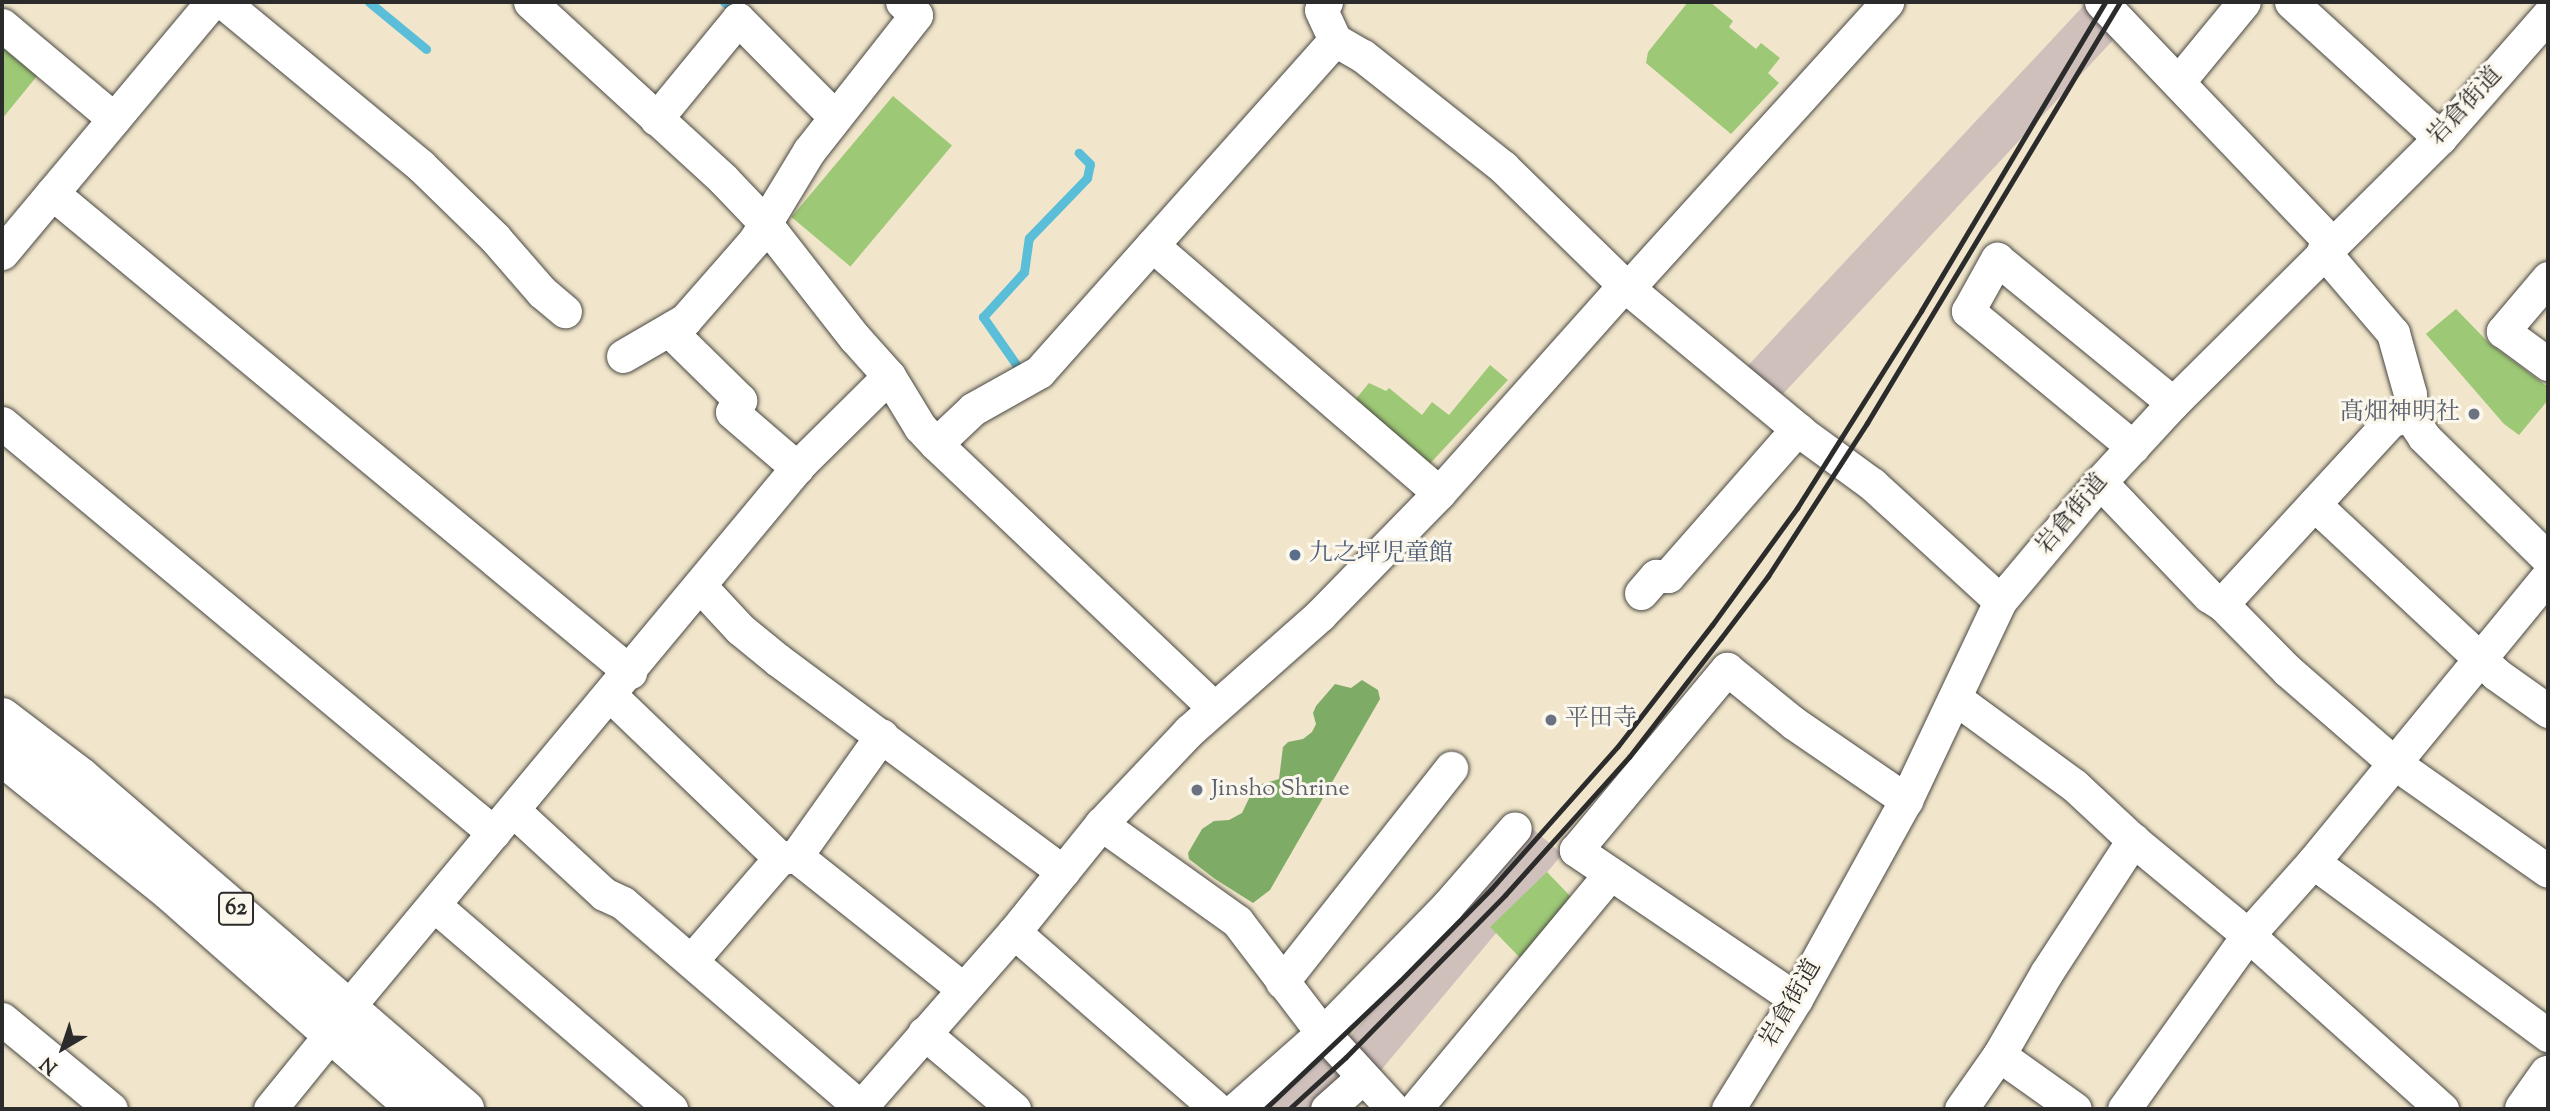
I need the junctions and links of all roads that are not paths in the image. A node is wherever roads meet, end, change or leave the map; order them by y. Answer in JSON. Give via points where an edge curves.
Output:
{"nodes":[{"id":1,"x":212,"y":2,"type":"edge"},
{"id":2,"x":223,"y":2,"type":"edge"},
{"id":3,"x":530,"y":2,"type":"edge"},
{"id":4,"x":902,"y":2,"type":"edge"},
{"id":5,"x":1887,"y":2,"type":"edge"},
{"id":6,"x":2101,"y":2,"type":"edge"},
{"id":7,"x":2244,"y":2,"type":"edge"},
{"id":8,"x":2291,"y":2,"type":"edge"},
{"id":9,"x":1314,"y":4,"type":"edge"},
{"id":10,"x":2548,"y":15,"type":"edge"},
{"id":11,"x":2,"y":25,"type":"edge"},
{"id":12,"x":1335,"y":40,"type":"junction"},
{"id":13,"x":2179,"y":80,"type":"junction"},
{"id":14,"x":835,"y":117,"type":"junction"},
{"id":15,"x":656,"y":118,"type":"junction"},
{"id":16,"x":114,"y":119,"type":"junction"},
{"id":17,"x":2440,"y":138,"type":"junction"},
{"id":18,"x":52,"y":193,"type":"junction"},
{"id":19,"x":765,"y":223,"type":"junction"},
{"id":20,"x":1152,"y":245,"type":"junction"},
{"id":21,"x":2327,"y":247,"type":"junction"},
{"id":22,"x":2,"y":253,"type":"edge"},
{"id":23,"x":2548,"y":278,"type":"edge"},
{"id":24,"x":1626,"y":287,"type":"junction"},
{"id":25,"x":565,"y":311,"type":"dead end"},
{"id":26,"x":673,"y":327,"type":"junction"},
{"id":27,"x":623,"y":356,"type":"dead end"},
{"id":28,"x":2548,"y":364,"type":"edge"},
{"id":29,"x":889,"y":376,"type":"junction"},
{"id":30,"x":2173,"y":402,"type":"junction"},
{"id":31,"x":2410,"y":416,"type":"junction"},
{"id":32,"x":2,"y":423,"type":"edge"},
{"id":33,"x":1797,"y":429,"type":"junction"},
{"id":34,"x":936,"y":444,"type":"junction"},
{"id":35,"x":2133,"y":447,"type":"junction"},
{"id":36,"x":797,"y":468,"type":"junction"},
{"id":37,"x":2100,"y":482,"type":"junction"},
{"id":38,"x":1439,"y":493,"type":"junction"},
{"id":39,"x":2314,"y":504,"type":"junction"},
{"id":40,"x":2548,"y":559,"type":"edge"},
{"id":41,"x":2548,"y":576,"type":"edge"},
{"id":42,"x":701,"y":587,"type":"junction"},
{"id":43,"x":1641,"y":593,"type":"dead end"},
{"id":44,"x":2000,"y":601,"type":"junction"},
{"id":45,"x":2222,"y":604,"type":"junction"},
{"id":46,"x":2481,"y":658,"type":"junction"},
{"id":47,"x":620,"y":683,"type":"junction"},
{"id":48,"x":1955,"y":698,"type":"junction"},
{"id":49,"x":1214,"y":708,"type":"junction"},
{"id":50,"x":2548,"y":711,"type":"edge"},
{"id":51,"x":2,"y":717,"type":"edge"},
{"id":52,"x":882,"y":735,"type":"junction"},
{"id":53,"x":2,"y":757,"type":"edge"},
{"id":54,"x":2393,"y":762,"type":"junction"},
{"id":55,"x":1451,"y":768,"type":"dead end"},
{"id":56,"x":1906,"y":800,"type":"junction"},
{"id":57,"x":504,"y":822,"type":"junction"},
{"id":58,"x":1101,"y":824,"type":"junction"},
{"id":59,"x":1515,"y":828,"type":"dead end"},
{"id":60,"x":2133,"y":840,"type":"junction"},
{"id":61,"x":788,"y":857,"type":"junction"},
{"id":62,"x":2313,"y":862,"type":"junction"},
{"id":63,"x":1063,"y":872,"type":"junction"},
{"id":64,"x":2548,"y":872,"type":"edge"},
{"id":65,"x":1610,"y":874,"type":"junction"},
{"id":66,"x":434,"y":905,"type":"junction"},
{"id":67,"x":1014,"y":932,"type":"junction"},
{"id":68,"x":2248,"y":935,"type":"junction"},
{"id":69,"x":691,"y":961,"type":"junction"},
{"id":70,"x":1282,"y":982,"type":"junction"},
{"id":71,"x":963,"y":989,"type":"junction"},
{"id":72,"x":1796,"y":999,"type":"junction"},
{"id":73,"x":2,"y":1019,"type":"edge"},
{"id":74,"x":340,"y":1020,"type":"junction"},
{"id":75,"x":1322,"y":1031,"type":"junction"},
{"id":76,"x":924,"y":1033,"type":"junction"},
{"id":77,"x":2548,"y":1035,"type":"edge"},
{"id":78,"x":1999,"y":1055,"type":"junction"},
{"id":79,"x":2548,"y":1075,"type":"edge"},
{"id":80,"x":1363,"y":1077,"type":"junction"},
{"id":81,"x":859,"y":1108,"type":"edge"},
{"id":82,"x":111,"y":1109,"type":"edge"},
{"id":83,"x":270,"y":1109,"type":"edge"},
{"id":84,"x":416,"y":1109,"type":"edge"},
{"id":85,"x":465,"y":1109,"type":"edge"},
{"id":86,"x":671,"y":1109,"type":"edge"},
{"id":87,"x":1014,"y":1109,"type":"edge"},
{"id":88,"x":1217,"y":1109,"type":"edge"},
{"id":89,"x":1236,"y":1109,"type":"edge"},
{"id":90,"x":1328,"y":1109,"type":"edge"},
{"id":91,"x":1393,"y":1109,"type":"edge"},
{"id":92,"x":1415,"y":1109,"type":"edge"},
{"id":93,"x":1728,"y":1109,"type":"edge"},
{"id":94,"x":1961,"y":1109,"type":"edge"},
{"id":95,"x":2075,"y":1109,"type":"edge"},
{"id":96,"x":2124,"y":1109,"type":"edge"},
{"id":97,"x":2442,"y":1109,"type":"edge"},
{"id":98,"x":2524,"y":1109,"type":"edge"}],
"edges":[{"from":1,"to":16,"type":"street"},
{"from":2,"to":25,"type":"street","via":[[420,164]]},
{"from":3,"to":15,"type":"street"},
{"from":4,"to":14,"type":"street","via":[[916,15]]},
{"from":5,"to":24,"type":"street"},
{"from":6,"to":13,"type":"street"},
{"from":7,"to":13,"type":"street"},
{"from":8,"to":17,"type":"street"},
{"from":9,"to":12,"type":"street"},
{"from":10,"to":17,"type":"street","name":"岩倉街道"},
{"from":11,"to":16,"type":"street"},
{"from":12,"to":20,"type":"street"},
{"from":12,"to":24,"type":"street","via":[[1363,56],[1503,167]]},
{"from":13,"to":21,"type":"street"},
{"from":14,"to":15,"type":"street","via":[[738,19]]},
{"from":14,"to":19,"type":"street","via":[[808,151]]},
{"from":15,"to":19,"type":"street"},
{"from":16,"to":18,"type":"street"},
{"from":17,"to":21,"type":"street","name":"岩倉街道"},
{"from":18,"to":22,"type":"street"},
{"from":18,"to":47,"type":"street"},
{"from":19,"to":26,"type":"street","via":[[685,320]]},
{"from":19,"to":29,"type":"street"},
{"from":20,"to":34,"type":"street","via":[[1040,372],[973,409]]},
{"from":20,"to":38,"type":"street"},
{"from":21,"to":30,"type":"street","name":"岩倉街道"},
{"from":21,"to":31,"type":"street","via":[[2393,333],[2410,394]]},
{"from":23,"to":28,"type":"street","via":[[2503,331]]},
{"from":24,"to":33,"type":"street"},
{"from":24,"to":38,"type":"street"},
{"from":26,"to":27,"type":"street"},
{"from":26,"to":36,"type":"street","via":[[678,340],[740,400],[732,412]]},
{"from":29,"to":34,"type":"street"},
{"from":29,"to":36,"type":"street"},
{"from":30,"to":35,"type":"street","name":"岩倉街道"},
{"from":30,"to":35,"type":"street","via":[[1997,258],[1968,311]]},
{"from":31,"to":39,"type":"street","via":[[2391,420]]},
{"from":31,"to":40,"type":"street","via":[[2424,437]]},
{"from":32,"to":57,"type":"street"},
{"from":33,"to":43,"type":"street","via":[[1668,576],[1656,576]]},
{"from":33,"to":44,"type":"street","via":[[1872,484]]},
{"from":34,"to":49,"type":"street"},
{"from":35,"to":37,"type":"street","name":"岩倉街道"},
{"from":36,"to":42,"type":"street"},
{"from":37,"to":44,"type":"street","name":"岩倉街道"},
{"from":37,"to":45,"type":"street","via":[[2209,596]]},
{"from":38,"to":49,"type":"street","via":[[1320,615]]},
{"from":39,"to":45,"type":"street"},
{"from":39,"to":46,"type":"street"},
{"from":41,"to":46,"type":"street"},
{"from":42,"to":47,"type":"street"},
{"from":42,"to":52,"type":"street","via":[[740,629]]},
{"from":44,"to":48,"type":"street","name":"岩倉街道"},
{"from":45,"to":54,"type":"street","via":[[2287,670]]},
{"from":46,"to":50,"type":"street"},
{"from":46,"to":54,"type":"street"},
{"from":47,"to":57,"type":"street"},
{"from":47,"to":61,"type":"street"},
{"from":48,"to":56,"type":"street","name":"岩倉街道"},
{"from":48,"to":60,"type":"street","via":[[2074,785]]},
{"from":49,"to":58,"type":"street"},
{"from":51,"to":74,"type":"main road","number":"62","via":[[81,776]]},
{"from":52,"to":61,"type":"street"},
{"from":52,"to":63,"type":"street"},
{"from":53,"to":74,"type":"main road","number":"62"},
{"from":54,"to":62,"type":"street"},
{"from":54,"to":64,"type":"street"},
{"from":55,"to":70,"type":"street"},
{"from":56,"to":65,"type":"street","via":[[1795,724],[1727,669],[1576,850]]},
{"from":56,"to":72,"type":"street","name":"岩倉街道"},
{"from":57,"to":66,"type":"street"},
{"from":57,"to":69,"type":"street","via":[[623,903]]},
{"from":58,"to":63,"type":"street"},
{"from":58,"to":70,"type":"street","via":[[1237,921]]},
{"from":59,"to":75,"type":"street","via":[[1447,906]]},
{"from":60,"to":68,"type":"street"},
{"from":60,"to":78,"type":"street"},
{"from":61,"to":69,"type":"street"},
{"from":61,"to":71,"type":"street"},
{"from":62,"to":68,"type":"street"},
{"from":62,"to":77,"type":"street"},
{"from":63,"to":67,"type":"street"},
{"from":65,"to":72,"type":"street"},
{"from":65,"to":92,"type":"street"},
{"from":66,"to":74,"type":"street"},
{"from":66,"to":86,"type":"street"},
{"from":67,"to":71,"type":"street"},
{"from":67,"to":88,"type":"street"},
{"from":68,"to":96,"type":"street"},
{"from":68,"to":97,"type":"street"},
{"from":69,"to":81,"type":"street"},
{"from":70,"to":75,"type":"street"},
{"from":71,"to":76,"type":"street"},
{"from":72,"to":93,"type":"street","name":"岩倉街道"},
{"from":73,"to":82,"type":"street"},
{"from":74,"to":83,"type":"street"},
{"from":74,"to":84,"type":"main road","number":"62"},
{"from":74,"to":85,"type":"main road","number":"62"},
{"from":75,"to":80,"type":"street"},
{"from":75,"to":89,"type":"street"},
{"from":76,"to":81,"type":"street"},
{"from":76,"to":87,"type":"street"},
{"from":78,"to":94,"type":"street"},
{"from":78,"to":95,"type":"street"},
{"from":79,"to":98,"type":"main road"},
{"from":80,"to":90,"type":"street"},
{"from":80,"to":91,"type":"street"}]}
